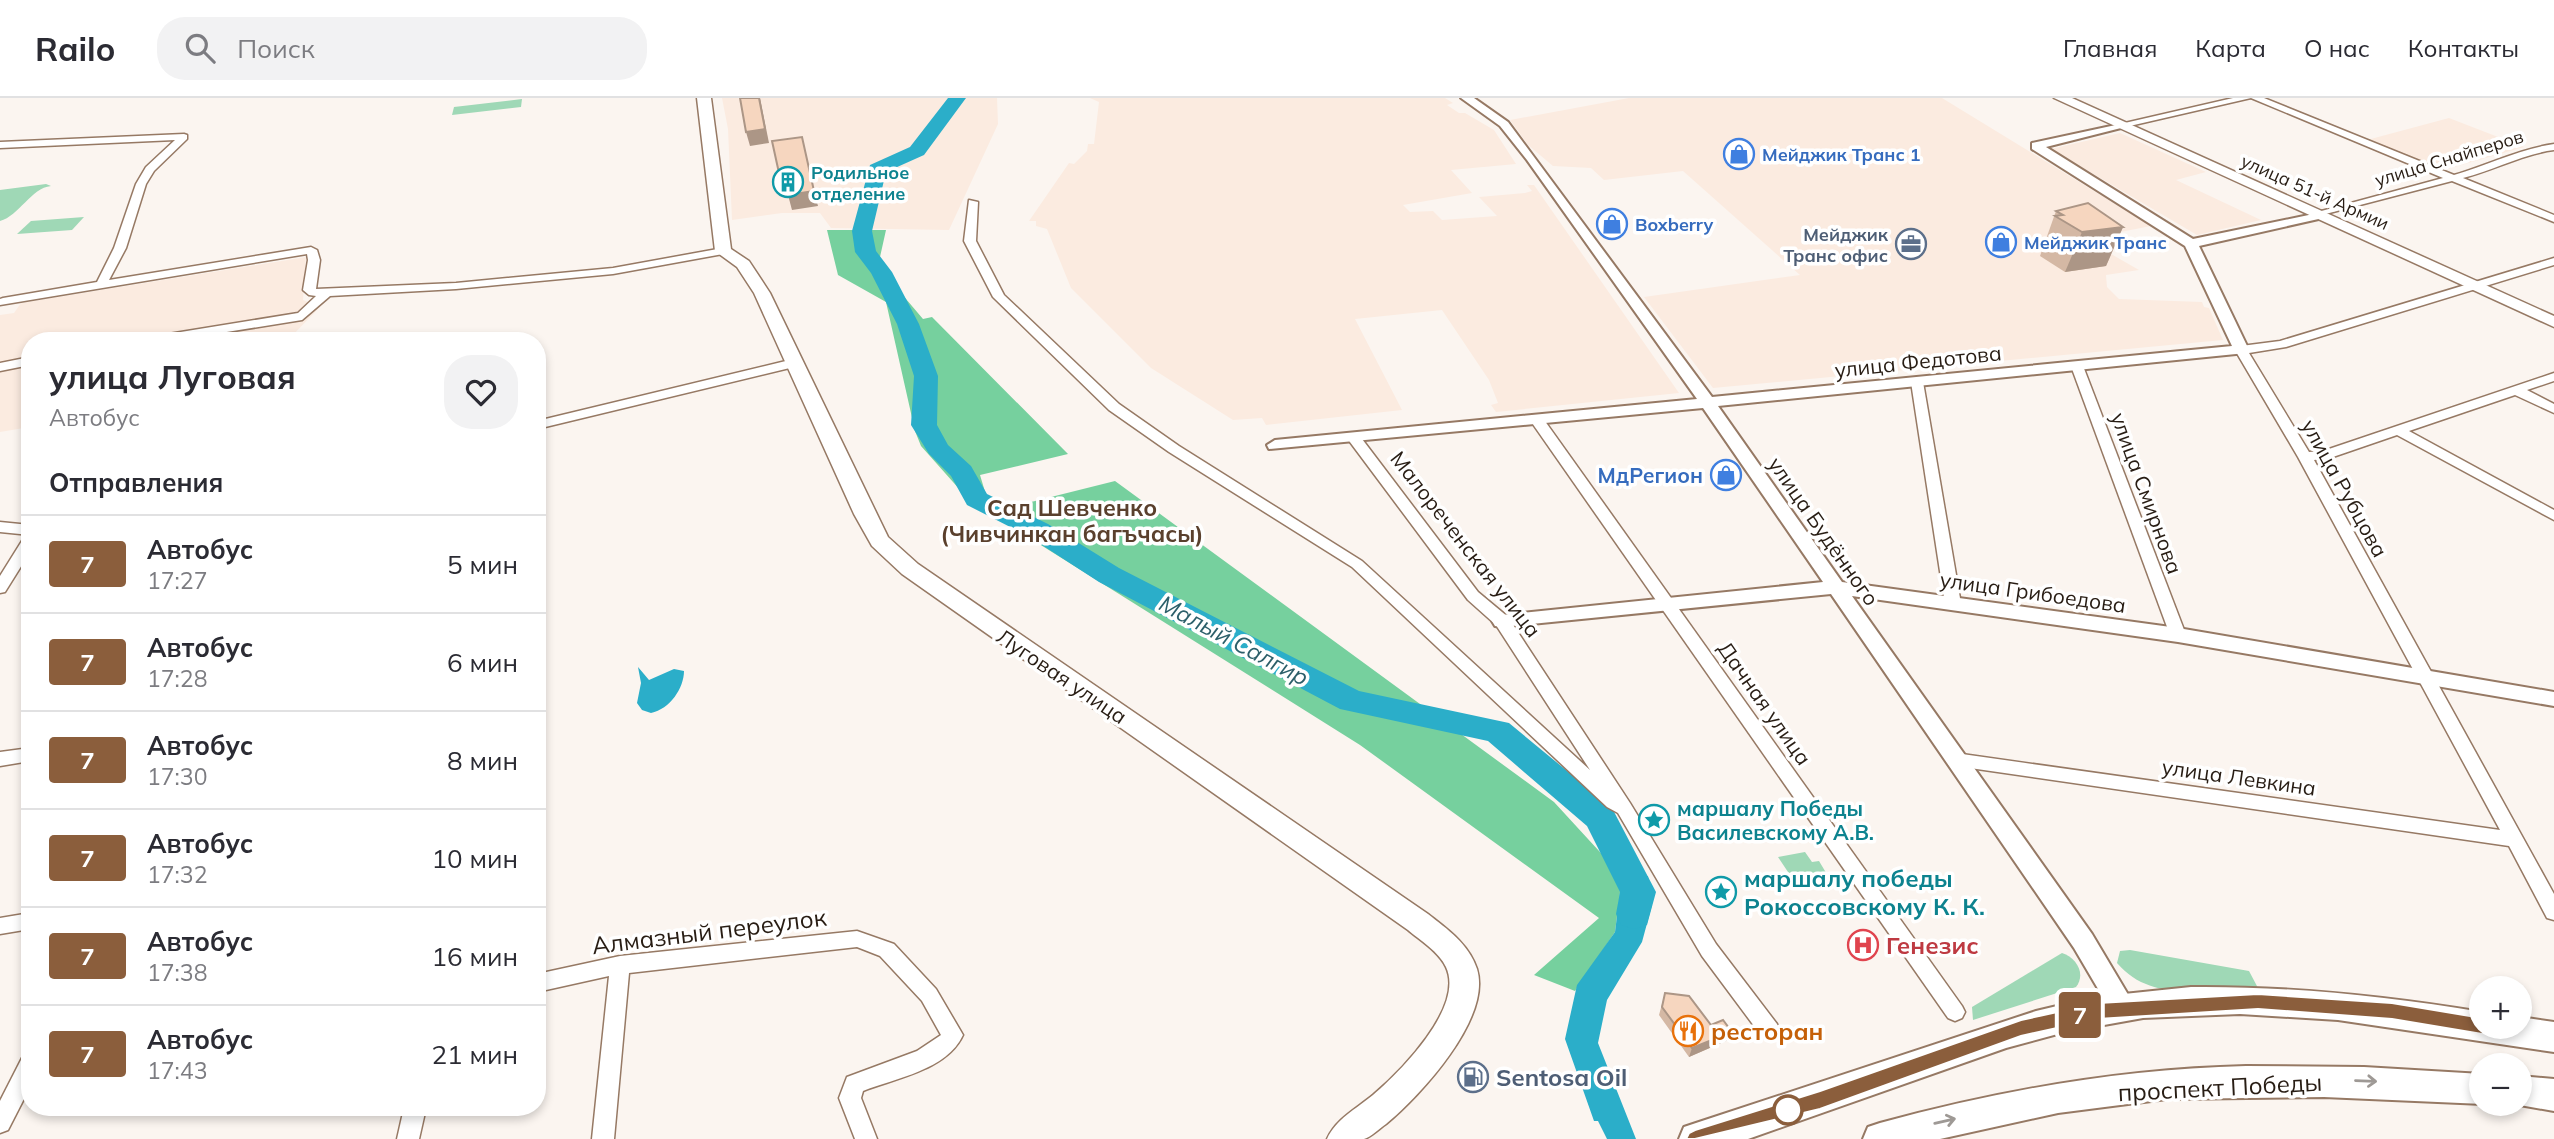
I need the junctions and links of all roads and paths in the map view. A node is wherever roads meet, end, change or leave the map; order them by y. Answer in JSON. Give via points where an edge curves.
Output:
{"nodes":[{"id":1,"x":704,"y":98,"type":"edge"},
{"id":2,"x":1468,"y":98,"type":"edge"},
{"id":3,"x":2061,"y":98,"type":"edge"},
{"id":4,"x":2246,"y":98,"type":"edge"},
{"id":5,"x":2256,"y":98,"type":"edge"},
{"id":6,"x":2121,"y":125,"type":"junction"},
{"id":7,"x":0,"y":145,"type":"edge"},
{"id":8,"x":2554,"y":148,"type":"edge"},
{"id":9,"x":2451,"y":177,"type":"junction"},
{"id":10,"x":972,"y":202,"type":"dead end"},
{"id":11,"x":2318,"y":215,"type":"junction"},
{"id":12,"x":2554,"y":219,"type":"edge"},
{"id":13,"x":2191,"y":244,"type":"junction"},
{"id":14,"x":723,"y":251,"type":"junction"},
{"id":15,"x":2554,"y":261,"type":"edge"},
{"id":16,"x":101,"y":285,"type":"junction"},
{"id":17,"x":2476,"y":286,"type":"junction"},
{"id":18,"x":327,"y":292,"type":"junction"},
{"id":19,"x":4,"y":302,"type":"dead end"},
{"id":20,"x":2554,"y":322,"type":"edge"},
{"id":21,"x":205,"y":332,"type":"edge"},
{"id":22,"x":2241,"y":350,"type":"junction"},
{"id":23,"x":21,"y":363,"type":"edge"},
{"id":24,"x":794,"y":363,"type":"junction"},
{"id":25,"x":2077,"y":366,"type":"junction"},
{"id":26,"x":0,"y":367,"type":"edge"},
{"id":27,"x":2554,"y":377,"type":"edge"},
{"id":28,"x":1917,"y":382,"type":"junction"},
{"id":29,"x":2516,"y":390,"type":"junction"},
{"id":30,"x":1707,"y":402,"type":"junction"},
{"id":31,"x":2554,"y":409,"type":"edge"},
{"id":32,"x":1537,"y":419,"type":"junction"},
{"id":33,"x":546,"y":423,"type":"edge"},
{"id":34,"x":2400,"y":431,"type":"junction"},
{"id":35,"x":1354,"y":438,"type":"junction"},
{"id":36,"x":1275,"y":445,"type":"dead end"},
{"id":37,"x":2305,"y":457,"type":"junction"},
{"id":38,"x":2554,"y":516,"type":"edge"},
{"id":39,"x":0,"y":527,"type":"edge"},
{"id":40,"x":21,"y":529,"type":"edge"},
{"id":41,"x":21,"y":554,"type":"edge"},
{"id":42,"x":1835,"y":587,"type":"junction"},
{"id":43,"x":0,"y":588,"type":"edge"},
{"id":44,"x":1666,"y":602,"type":"junction"},
{"id":45,"x":1953,"y":604,"type":"junction"},
{"id":46,"x":1502,"y":621,"type":"junction"},
{"id":47,"x":2178,"y":635,"type":"junction"},
{"id":48,"x":2425,"y":676,"type":"junction"},
{"id":49,"x":2554,"y":699,"type":"edge"},
{"id":50,"x":21,"y":756,"type":"edge"},
{"id":51,"x":0,"y":759,"type":"edge"},
{"id":52,"x":1955,"y":760,"type":"junction"},
{"id":53,"x":1624,"y":808,"type":"junction"},
{"id":54,"x":2516,"y":840,"type":"junction"},
{"id":55,"x":2554,"y":912,"type":"edge"},
{"id":56,"x":21,"y":922,"type":"edge"},
{"id":57,"x":0,"y":926,"type":"edge"},
{"id":58,"x":620,"y":965,"type":"junction"},
{"id":59,"x":546,"y":981,"type":"edge"},
{"id":60,"x":2123,"y":1008,"type":"junction"},
{"id":61,"x":1955,"y":1012,"type":"dead end"},
{"id":62,"x":2469,"y":1024,"type":"edge"},
{"id":63,"x":1770,"y":1031,"type":"dead end"},
{"id":64,"x":2532,"y":1034,"type":"edge"},
{"id":65,"x":2554,"y":1037,"type":"edge"},
{"id":66,"x":2469,"y":1087,"type":"edge"},
{"id":67,"x":21,"y":1092,"type":"edge"},
{"id":68,"x":2532,"y":1092,"type":"edge"},
{"id":69,"x":2554,"y":1095,"type":"edge"},
{"id":70,"x":413,"y":1116,"type":"edge"},
{"id":71,"x":0,"y":1123,"type":"edge"},
{"id":72,"x":408,"y":1139,"type":"edge"},
{"id":73,"x":603,"y":1139,"type":"edge"},
{"id":74,"x":866,"y":1139,"type":"edge"},
{"id":75,"x":1343,"y":1139,"type":"edge"},
{"id":76,"x":1696,"y":1139,"type":"edge"},
{"id":77,"x":1880,"y":1139,"type":"edge"}],
"edges":[{"from":1,"to":14,"type":"main road"},
{"from":2,"to":30,"type":"street","name":"улица Будённого","via":[[1504,124],[1531,157]]},
{"from":3,"to":6,"type":"main road","name":"улица 51-й Армии"},
{"from":4,"to":6,"type":"street"},
{"from":5,"to":9,"type":"street"},
{"from":6,"to":11,"type":"main road","name":"улица 51-й Армии"},
{"from":6,"to":13,"type":"street","via":[[2036,146]]},
{"from":7,"to":16,"type":"street","via":[[184,137],[141,184],[120,248]]},
{"from":8,"to":9,"type":"street","name":"улица Снайперов","via":[[2533,150]]},
{"from":9,"to":11,"type":"street","name":"улица Снайперов"},
{"from":9,"to":12,"type":"street"},
{"from":10,"to":53,"type":"street","via":[[970,241],[999,297],[1114,407],[1357,564]]},
{"from":11,"to":13,"type":"street","name":"улица Снайперов"},
{"from":11,"to":17,"type":"main road","name":"улица 51-й Армии"},
{"from":13,"to":22,"type":"street","name":"улица Рубцова"},
{"from":14,"to":18,"type":"street","via":[[613,271]]},
{"from":14,"to":24,"type":"main road","name":"Луговая улица","via":[[743,264]]},
{"from":15,"to":17,"type":"street","name":"улица Федотова"},
{"from":16,"to":18,"type":"street","via":[[310,250],[314,260],[309,290]]},
{"from":16,"to":19,"type":"street"},
{"from":17,"to":20,"type":"main road","name":"улица 51-й Армии"},
{"from":17,"to":22,"type":"street","name":"улица Федотова","via":[[2282,344]]},
{"from":18,"to":21,"type":"street","via":[[302,316]]},
{"from":22,"to":25,"type":"street","name":"улица Федотова"},
{"from":22,"to":37,"type":"street","name":"улица Рубцова"},
{"from":23,"to":26,"type":"street"},
{"from":24,"to":33,"type":"street"},
{"from":24,"to":75,"type":"main road","name":"Луговая улица","via":[[863,514],[893,554],[1013,643],[1418,922],[1455,957],[1464,985],[1460,1008],[1447,1035],[1392,1098]]},
{"from":25,"to":28,"type":"street","name":"улица Федотова"},
{"from":25,"to":47,"type":"street","name":"улица Смирнова"},
{"from":27,"to":29,"type":"street"},
{"from":28,"to":30,"type":"street","name":"улица Федотова"},
{"from":28,"to":45,"type":"street"},
{"from":29,"to":31,"type":"street"},
{"from":29,"to":34,"type":"street"},
{"from":30,"to":32,"type":"street","name":"улица Федотова"},
{"from":30,"to":42,"type":"street","name":"улица Будённого"},
{"from":32,"to":35,"type":"street","name":"улица Федотова"},
{"from":32,"to":44,"type":"street","name":"Дачная улица"},
{"from":34,"to":37,"type":"street"},
{"from":34,"to":38,"type":"street"},
{"from":35,"to":36,"type":"street","name":"улица Федотова"},
{"from":35,"to":46,"type":"street","name":"Малореченская улица","via":[[1473,596]]},
{"from":37,"to":48,"type":"street","name":"улица Рубцова"},
{"from":39,"to":40,"type":"street"},
{"from":41,"to":43,"type":"street"},
{"from":42,"to":44,"type":"street","name":"улица Грибоедова"},
{"from":42,"to":45,"type":"street","name":"улица Грибоедова"},
{"from":42,"to":52,"type":"street","name":"улица Будённого"},
{"from":44,"to":46,"type":"street","name":"улица Грибоедова"},
{"from":44,"to":61,"type":"street","name":"Дачная улица"},
{"from":45,"to":47,"type":"street","name":"улица Грибоедова"},
{"from":46,"to":53,"type":"street","name":"Малореченская улица"},
{"from":47,"to":48,"type":"street","name":"улица Грибоедова"},
{"from":48,"to":49,"type":"street","name":"улица Грибоедова"},
{"from":48,"to":54,"type":"street","name":"улица Рубцова"},
{"from":50,"to":51,"type":"street"},
{"from":52,"to":54,"type":"street","name":"улица Левкина"},
{"from":52,"to":60,"type":"street","name":"улица Будённого","via":[[2083,942]]},
{"from":53,"to":63,"type":"street","name":"Малореченская улица","via":[[1709,950]]},
{"from":54,"to":55,"type":"street","name":"улица Рубцова"},
{"from":56,"to":57,"type":"street"},
{"from":58,"to":59,"type":"street","name":"Алмазный переулок"},
{"from":58,"to":73,"type":"street"},
{"from":58,"to":74,"type":"street","name":"Алмазный переулок","via":[[857,939],[887,950],[929,995],[953,1035],[937,1052],[855,1084],[850,1098]]},
{"from":60,"to":62,"type":"main road","via":[[2258,1001],[2392,1011]]},
{"from":60,"to":76,"type":"main road","via":[[2021,1028]]},
{"from":64,"to":65,"type":"main road"},
{"from":77,"to":66,"type":"main road","name":"проспект Победы","one_way":true,"via":[[1984,1114],[2165,1084],[2364,1080]]},
{"from":67,"to":71,"type":"street"},
{"from":68,"to":69,"type":"main road"},
{"from":70,"to":72,"type":"street"}]}
